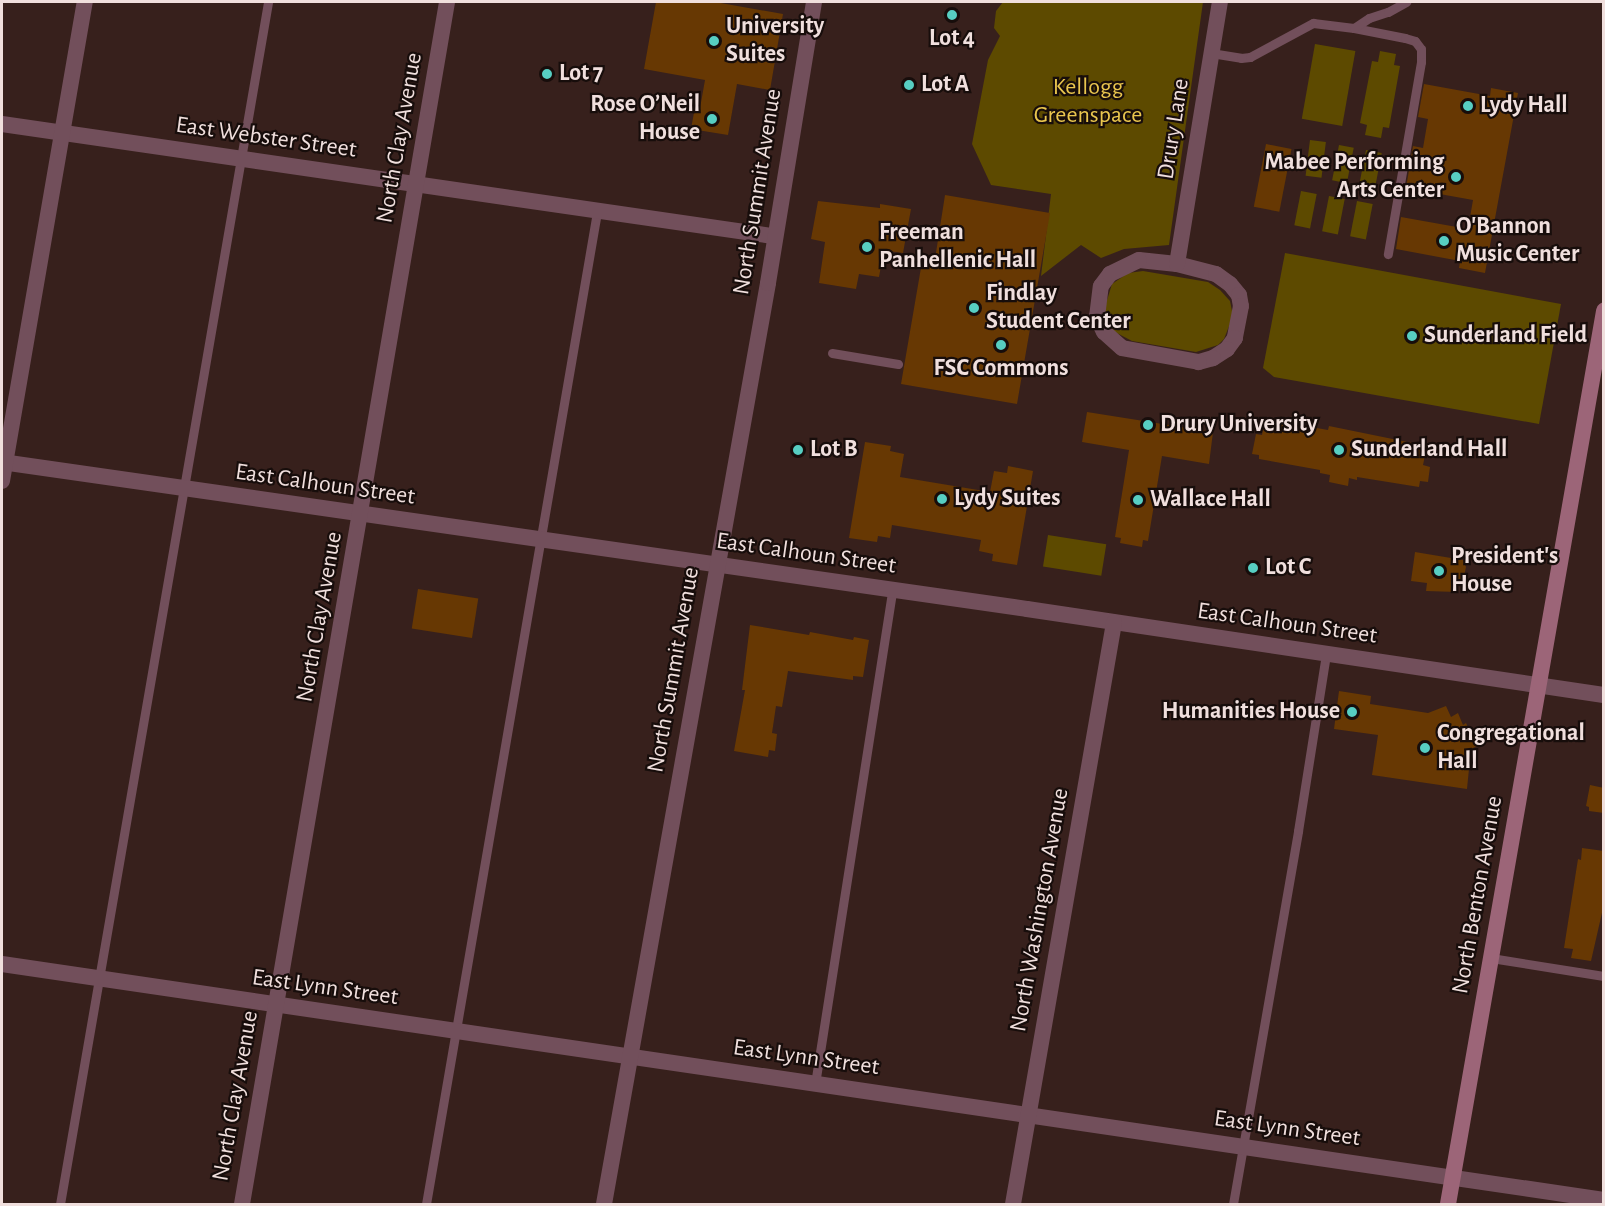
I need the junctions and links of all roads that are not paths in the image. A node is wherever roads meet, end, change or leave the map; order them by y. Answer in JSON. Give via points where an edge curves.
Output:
{"nodes":[{"id":1,"x":85,"y":2,"type":"edge"},
{"id":2,"x":268,"y":2,"type":"edge"},
{"id":3,"x":447,"y":2,"type":"edge"},
{"id":4,"x":814,"y":2,"type":"edge"},
{"id":5,"x":1220,"y":2,"type":"edge"},
{"id":6,"x":1406,"y":2,"type":"edge"},
{"id":7,"x":1354,"y":28,"type":"junction"},
{"id":8,"x":1211,"y":53,"type":"junction"},
{"id":9,"x":2,"y":124,"type":"edge"},
{"id":10,"x":64,"y":133,"type":"junction"},
{"id":11,"x":241,"y":158,"type":"junction"},
{"id":12,"x":415,"y":184,"type":"junction"},
{"id":13,"x":597,"y":212,"type":"junction"},
{"id":14,"x":774,"y":236,"type":"junction"},
{"id":15,"x":1388,"y":254,"type":"dead end"},
{"id":16,"x":1177,"y":264,"type":"junction"},
{"id":17,"x":1604,"y":311,"type":"edge"},
{"id":18,"x":832,"y":353,"type":"dead end"},
{"id":19,"x":898,"y":364,"type":"dead end"},
{"id":20,"x":3,"y":463,"type":"edge"},
{"id":21,"x":2,"y":481,"type":"edge"},
{"id":22,"x":186,"y":489,"type":"junction"},
{"id":23,"x":362,"y":515,"type":"junction"},
{"id":24,"x":538,"y":540,"type":"junction"},
{"id":25,"x":717,"y":566,"type":"junction"},
{"id":26,"x":892,"y":591,"type":"junction"},
{"id":27,"x":1114,"y":623,"type":"junction"},
{"id":28,"x":1326,"y":654,"type":"junction"},
{"id":29,"x":1539,"y":686,"type":"junction"},
{"id":30,"x":1604,"y":695,"type":"edge"},
{"id":31,"x":1491,"y":958,"type":"junction"},
{"id":32,"x":2,"y":964,"type":"edge"},
{"id":33,"x":1604,"y":976,"type":"edge"},
{"id":34,"x":100,"y":978,"type":"junction"},
{"id":35,"x":277,"y":1005,"type":"junction"},
{"id":36,"x":456,"y":1031,"type":"junction"},
{"id":37,"x":629,"y":1057,"type":"junction"},
{"id":38,"x":815,"y":1084,"type":"junction"},
{"id":39,"x":1029,"y":1115,"type":"junction"},
{"id":40,"x":1243,"y":1146,"type":"junction"},
{"id":41,"x":1453,"y":1177,"type":"junction"},
{"id":42,"x":1604,"y":1200,"type":"edge"},
{"id":43,"x":60,"y":1204,"type":"edge"},
{"id":44,"x":242,"y":1204,"type":"edge"},
{"id":45,"x":426,"y":1204,"type":"edge"},
{"id":46,"x":604,"y":1204,"type":"edge"},
{"id":47,"x":1013,"y":1204,"type":"edge"},
{"id":48,"x":1233,"y":1204,"type":"edge"},
{"id":49,"x":1448,"y":1204,"type":"edge"}],
"edges":[{"from":1,"to":10,"type":"street"},
{"from":2,"to":11,"type":"lane"},
{"from":3,"to":12,"type":"street","name":"North Clay Avenue"},
{"from":4,"to":14,"type":"street","name":"North Summit Avenue"},
{"from":5,"to":8,"type":"street","name":"Drury Lane"},
{"from":6,"to":7,"type":"lane"},
{"from":7,"to":8,"type":"lane","via":[[1313,23],[1250,57]]},
{"from":7,"to":15,"type":"lane","via":[[1415,41],[1421,49]]},
{"from":8,"to":16,"type":"street","name":"Drury Lane"},
{"from":9,"to":10,"type":"street","name":"East Webster Street"},
{"from":10,"to":11,"type":"street","name":"East Webster Street"},
{"from":10,"to":20,"type":"street"},
{"from":11,"to":12,"type":"street","name":"East Webster Street"},
{"from":11,"to":22,"type":"lane"},
{"from":12,"to":13,"type":"street","name":"East Webster Street"},
{"from":12,"to":23,"type":"street","name":"North Clay Avenue"},
{"from":13,"to":14,"type":"street","name":"East Webster Street"},
{"from":13,"to":24,"type":"lane"},
{"from":14,"to":25,"type":"street","name":"North Summit Avenue"},
{"from":16,"to":16,"type":"street","via":[[1139,260],[1110,274],[1101,286],[1097,317],[1104,332],[1122,348],[1199,362],[1213,358],[1235,338],[1241,306],[1239,295],[1215,274]]},
{"from":17,"to":29,"type":"main road","name":"North Benton Avenue"},
{"from":18,"to":19,"type":"lane"},
{"from":20,"to":21,"type":"street"},
{"from":20,"to":22,"type":"street","name":"East Calhoun Street"},
{"from":22,"to":23,"type":"street","name":"East Calhoun Street"},
{"from":22,"to":34,"type":"lane"},
{"from":23,"to":24,"type":"street","name":"East Calhoun Street"},
{"from":23,"to":35,"type":"street","name":"North Clay Avenue"},
{"from":24,"to":25,"type":"street","name":"East Calhoun Street"},
{"from":24,"to":36,"type":"lane"},
{"from":25,"to":26,"type":"street","name":"East Calhoun Street"},
{"from":25,"to":37,"type":"street","name":"North Summit Avenue"},
{"from":26,"to":27,"type":"street","name":"East Calhoun Street"},
{"from":26,"to":38,"type":"lane"},
{"from":27,"to":28,"type":"street","name":"East Calhoun Street"},
{"from":27,"to":39,"type":"street","name":"North Washington Avenue"},
{"from":28,"to":29,"type":"street","name":"East Calhoun Street"},
{"from":28,"to":40,"type":"lane"},
{"from":29,"to":30,"type":"street","name":"East Calhoun Street"},
{"from":29,"to":31,"type":"main road","name":"North Benton Avenue"},
{"from":31,"to":33,"type":"lane"},
{"from":31,"to":41,"type":"main road","name":"North Benton Avenue"},
{"from":32,"to":34,"type":"street","name":"East Lynn Street"},
{"from":34,"to":35,"type":"street","name":"East Lynn Street"},
{"from":34,"to":43,"type":"lane"},
{"from":35,"to":36,"type":"street","name":"East Lynn Street"},
{"from":35,"to":44,"type":"street","name":"North Clay Avenue"},
{"from":36,"to":37,"type":"street","name":"East Lynn Street"},
{"from":36,"to":45,"type":"lane"},
{"from":37,"to":38,"type":"street","name":"East Lynn Street"},
{"from":37,"to":46,"type":"street","name":"North Summit Avenue"},
{"from":38,"to":39,"type":"street","name":"East Lynn Street"},
{"from":39,"to":40,"type":"street","name":"East Lynn Street"},
{"from":39,"to":47,"type":"street","name":"North Washington Avenue"},
{"from":40,"to":41,"type":"street","name":"East Lynn Street"},
{"from":40,"to":48,"type":"lane"},
{"from":41,"to":42,"type":"street","name":"East Lynn Street"},
{"from":41,"to":49,"type":"main road","name":"North Benton Avenue"}]}
